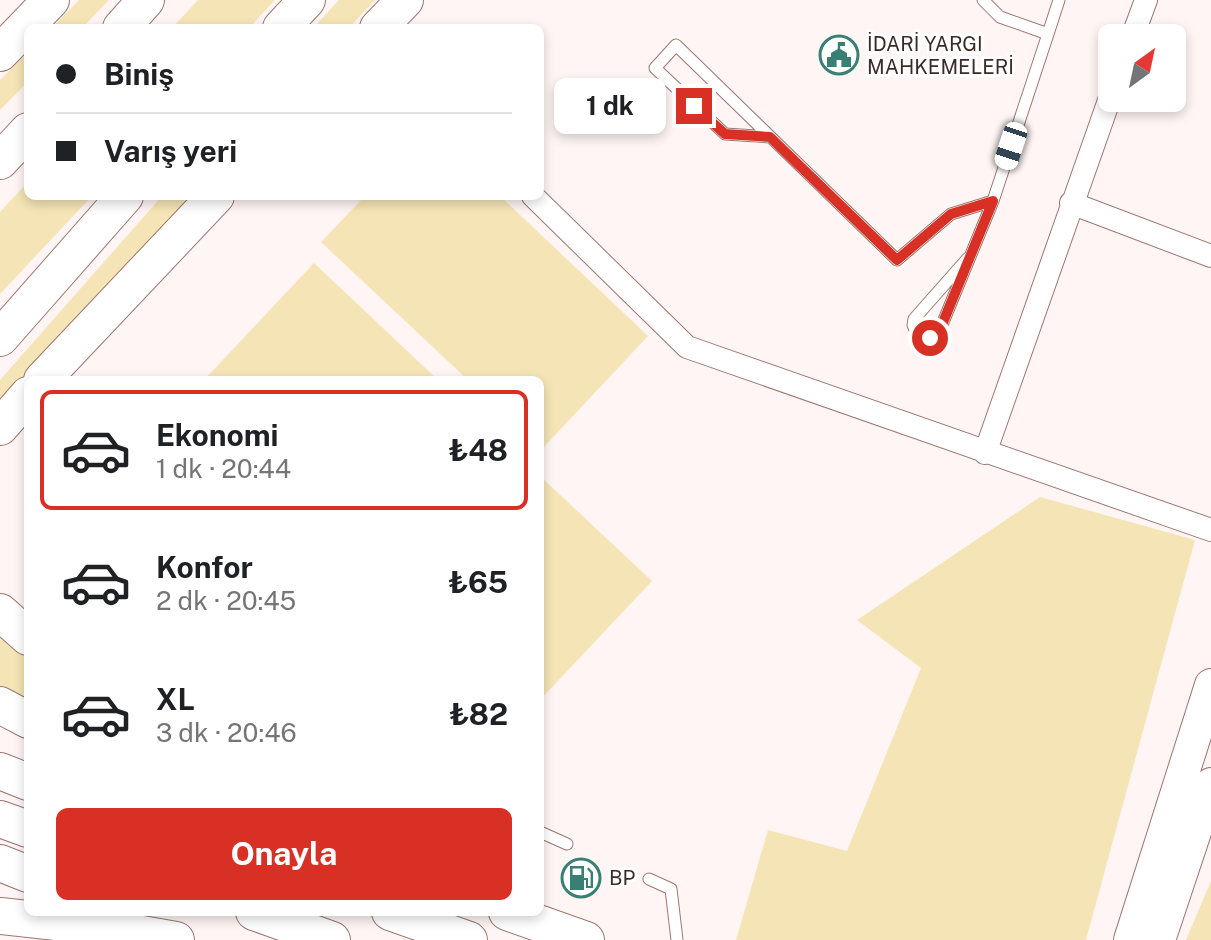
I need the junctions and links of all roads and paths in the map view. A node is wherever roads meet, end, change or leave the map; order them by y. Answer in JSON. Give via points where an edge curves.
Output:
{"nodes":[{"id":1,"x":51,"y":0,"type":"edge"},
{"id":2,"x":146,"y":0,"type":"edge"},
{"id":3,"x":307,"y":0,"type":"edge"},
{"id":4,"x":405,"y":0,"type":"edge"},
{"id":5,"x":983,"y":0,"type":"edge"},
{"id":6,"x":1059,"y":0,"type":"edge"},
{"id":7,"x":1146,"y":0,"type":"edge"},
{"id":8,"x":28,"y":24,"type":"edge"},
{"id":9,"x":125,"y":24,"type":"edge"},
{"id":10,"x":285,"y":24,"type":"edge"},
{"id":11,"x":382,"y":24,"type":"edge"},
{"id":12,"x":1137,"y":24,"type":"edge"},
{"id":13,"x":24,"y":28,"type":"edge"},
{"id":14,"x":1048,"y":34,"type":"junction"},
{"id":15,"x":0,"y":53,"type":"edge"},
{"id":16,"x":1105,"y":112,"type":"edge"},
{"id":17,"x":24,"y":135,"type":"edge"},
{"id":18,"x":770,"y":137,"type":"junction"},
{"id":19,"x":0,"y":158,"type":"edge"},
{"id":20,"x":121,"y":200,"type":"edge"},
{"id":21,"x":212,"y":200,"type":"edge"},
{"id":22,"x":537,"y":200,"type":"edge"},
{"id":23,"x":993,"y":201,"type":"junction"},
{"id":24,"x":1071,"y":203,"type":"junction"},
{"id":25,"x":1211,"y":256,"type":"edge"},
{"id":26,"x":968,"y":258,"type":"junction"},
{"id":27,"x":0,"y":338,"type":"edge"},
{"id":28,"x":46,"y":376,"type":"edge"},
{"id":29,"x":24,"y":400,"type":"edge"},
{"id":30,"x":0,"y":427,"type":"edge"},
{"id":31,"x":985,"y":453,"type":"junction"},
{"id":32,"x":1211,"y":530,"type":"edge"},
{"id":33,"x":0,"y":612,"type":"edge"},
{"id":34,"x":24,"y":633,"type":"edge"},
{"id":35,"x":1211,"y":685,"type":"edge"},
{"id":36,"x":0,"y":771,"type":"edge"},
{"id":37,"x":24,"y":780,"type":"edge"},
{"id":38,"x":1211,"y":784,"type":"edge"},
{"id":39,"x":0,"y":819,"type":"edge"},
{"id":40,"x":24,"y":828,"type":"edge"},
{"id":41,"x":544,"y":834,"type":"edge"},
{"id":42,"x":567,"y":844,"type":"dead end"},
{"id":43,"x":0,"y":863,"type":"edge"},
{"id":44,"x":24,"y":872,"type":"edge"},
{"id":45,"x":649,"y":879,"type":"dead end"},
{"id":46,"x":0,"y":916,"type":"edge"},
{"id":47,"x":138,"y":916,"type":"edge"},
{"id":48,"x":265,"y":916,"type":"edge"},
{"id":49,"x":401,"y":916,"type":"edge"},
{"id":50,"x":518,"y":916,"type":"edge"},
{"id":51,"x":176,"y":940,"type":"edge"},
{"id":52,"x":201,"y":940,"type":"edge"},
{"id":53,"x":332,"y":940,"type":"edge"},
{"id":54,"x":469,"y":940,"type":"edge"},
{"id":55,"x":586,"y":940,"type":"edge"},
{"id":56,"x":677,"y":940,"type":"edge"},
{"id":57,"x":1130,"y":940,"type":"edge"},
{"id":58,"x":1159,"y":940,"type":"edge"}],
"edges":[{"from":1,"to":8,"type":"main road"},
{"from":2,"to":9,"type":"main road"},
{"from":3,"to":10,"type":"main road"},
{"from":4,"to":11,"type":"main road"},
{"from":5,"to":14,"type":"lane","via":[[1000,17]]},
{"from":6,"to":14,"type":"lane"},
{"from":7,"to":12,"type":"street"},
{"from":13,"to":15,"type":"main road"},
{"from":14,"to":23,"type":"lane"},
{"from":16,"to":24,"type":"street"},
{"from":17,"to":19,"type":"main road"},
{"from":18,"to":18,"type":"lane","via":[[725,134],[655,68],[676,45]]},
{"from":18,"to":23,"type":"lane","via":[[897,260],[951,214]]},
{"from":20,"to":27,"type":"main road"},
{"from":21,"to":28,"type":"main road"},
{"from":22,"to":31,"type":"street","via":[[687,347]]},
{"from":23,"to":26,"type":"lane"},
{"from":24,"to":25,"type":"street"},
{"from":24,"to":31,"type":"street"},
{"from":26,"to":26,"type":"lane","via":[[939,332],[930,338],[918,336],[914,319]]},
{"from":29,"to":30,"type":"main road"},
{"from":31,"to":32,"type":"street"},
{"from":33,"to":34,"type":"main road"},
{"from":35,"to":57,"type":"main road"},
{"from":36,"to":37,"type":"main road"},
{"from":38,"to":58,"type":"main road"},
{"from":39,"to":40,"type":"main road"},
{"from":41,"to":42,"type":"lane"},
{"from":43,"to":44,"type":"main road"},
{"from":45,"to":56,"type":"lane","via":[[671,889]]},
{"from":46,"to":51,"type":"main road"},
{"from":47,"to":52,"type":"main road"},
{"from":48,"to":53,"type":"main road"},
{"from":49,"to":54,"type":"main road"},
{"from":50,"to":55,"type":"main road"}]}
